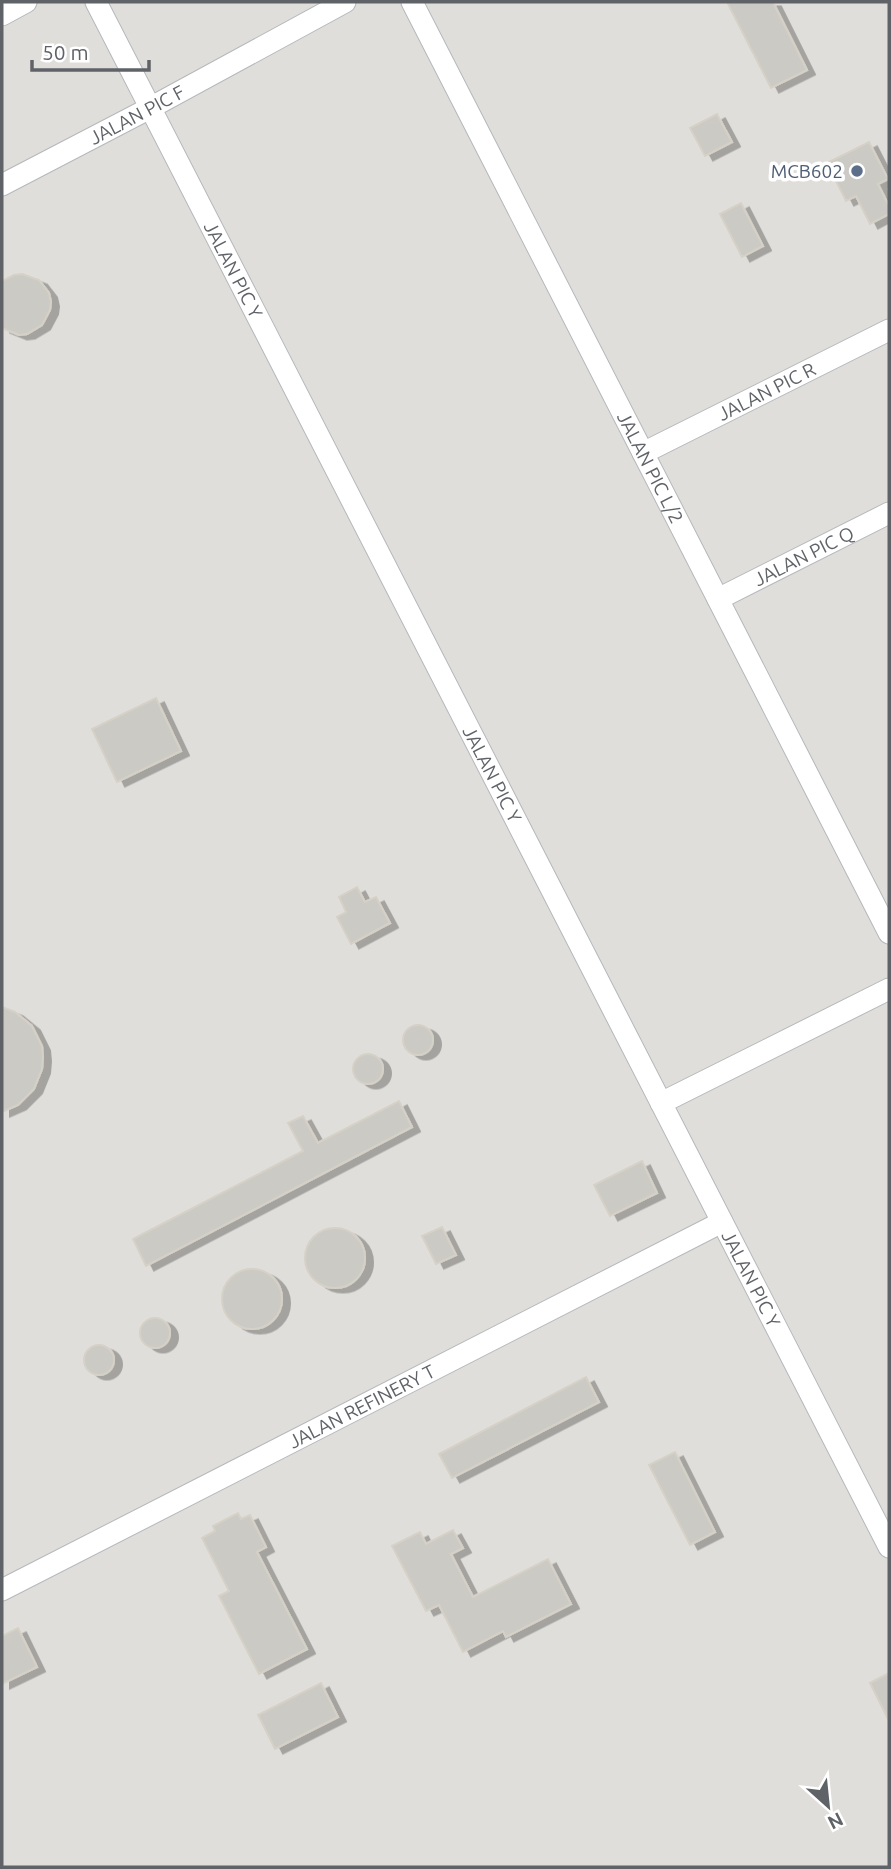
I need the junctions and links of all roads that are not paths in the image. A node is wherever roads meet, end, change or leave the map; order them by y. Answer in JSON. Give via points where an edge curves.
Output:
{"nodes":[{"id":1,"x":26,"y":2,"type":"edge"},
{"id":2,"x":96,"y":2,"type":"edge"},
{"id":3,"x":345,"y":2,"type":"edge"},
{"id":4,"x":412,"y":2,"type":"edge"},
{"id":5,"x":2,"y":15,"type":"edge"},
{"id":6,"x":150,"y":108,"type":"junction"},
{"id":7,"x":2,"y":185,"type":"edge"},
{"id":8,"x":889,"y":330,"type":"edge"},
{"id":9,"x":643,"y":453,"type":"junction"},
{"id":10,"x":889,"y":513,"type":"edge"},
{"id":11,"x":718,"y":598,"type":"junction"},
{"id":12,"x":889,"y":933,"type":"edge"},
{"id":13,"x":889,"y":989,"type":"edge"},
{"id":14,"x":661,"y":1103,"type":"junction"},
{"id":15,"x":722,"y":1222,"type":"junction"},
{"id":16,"x":889,"y":1547,"type":"edge"},
{"id":17,"x":2,"y":1590,"type":"edge"}],
"edges":[{"from":1,"to":5,"type":"street"},
{"from":2,"to":6,"type":"street","name":"JALAN PIC Y"},
{"from":3,"to":6,"type":"street","name":"JALAN PIC F"},
{"from":4,"to":9,"type":"street","name":"JALAN PIC L/2"},
{"from":6,"to":7,"type":"street","name":"JALAN PIC F"},
{"from":6,"to":14,"type":"street","name":"JALAN PIC Y"},
{"from":8,"to":9,"type":"street","name":"JALAN PIC R"},
{"from":9,"to":11,"type":"street","name":"JALAN PIC L/2"},
{"from":10,"to":11,"type":"street","name":"JALAN PIC Q"},
{"from":11,"to":12,"type":"street","name":"JALAN PIC L/2"},
{"from":13,"to":14,"type":"street"},
{"from":14,"to":15,"type":"street","name":"JALAN PIC Y"},
{"from":15,"to":16,"type":"street","name":"JALAN PIC Y"},
{"from":15,"to":17,"type":"street","name":"JALAN REFINERY T"}]}
